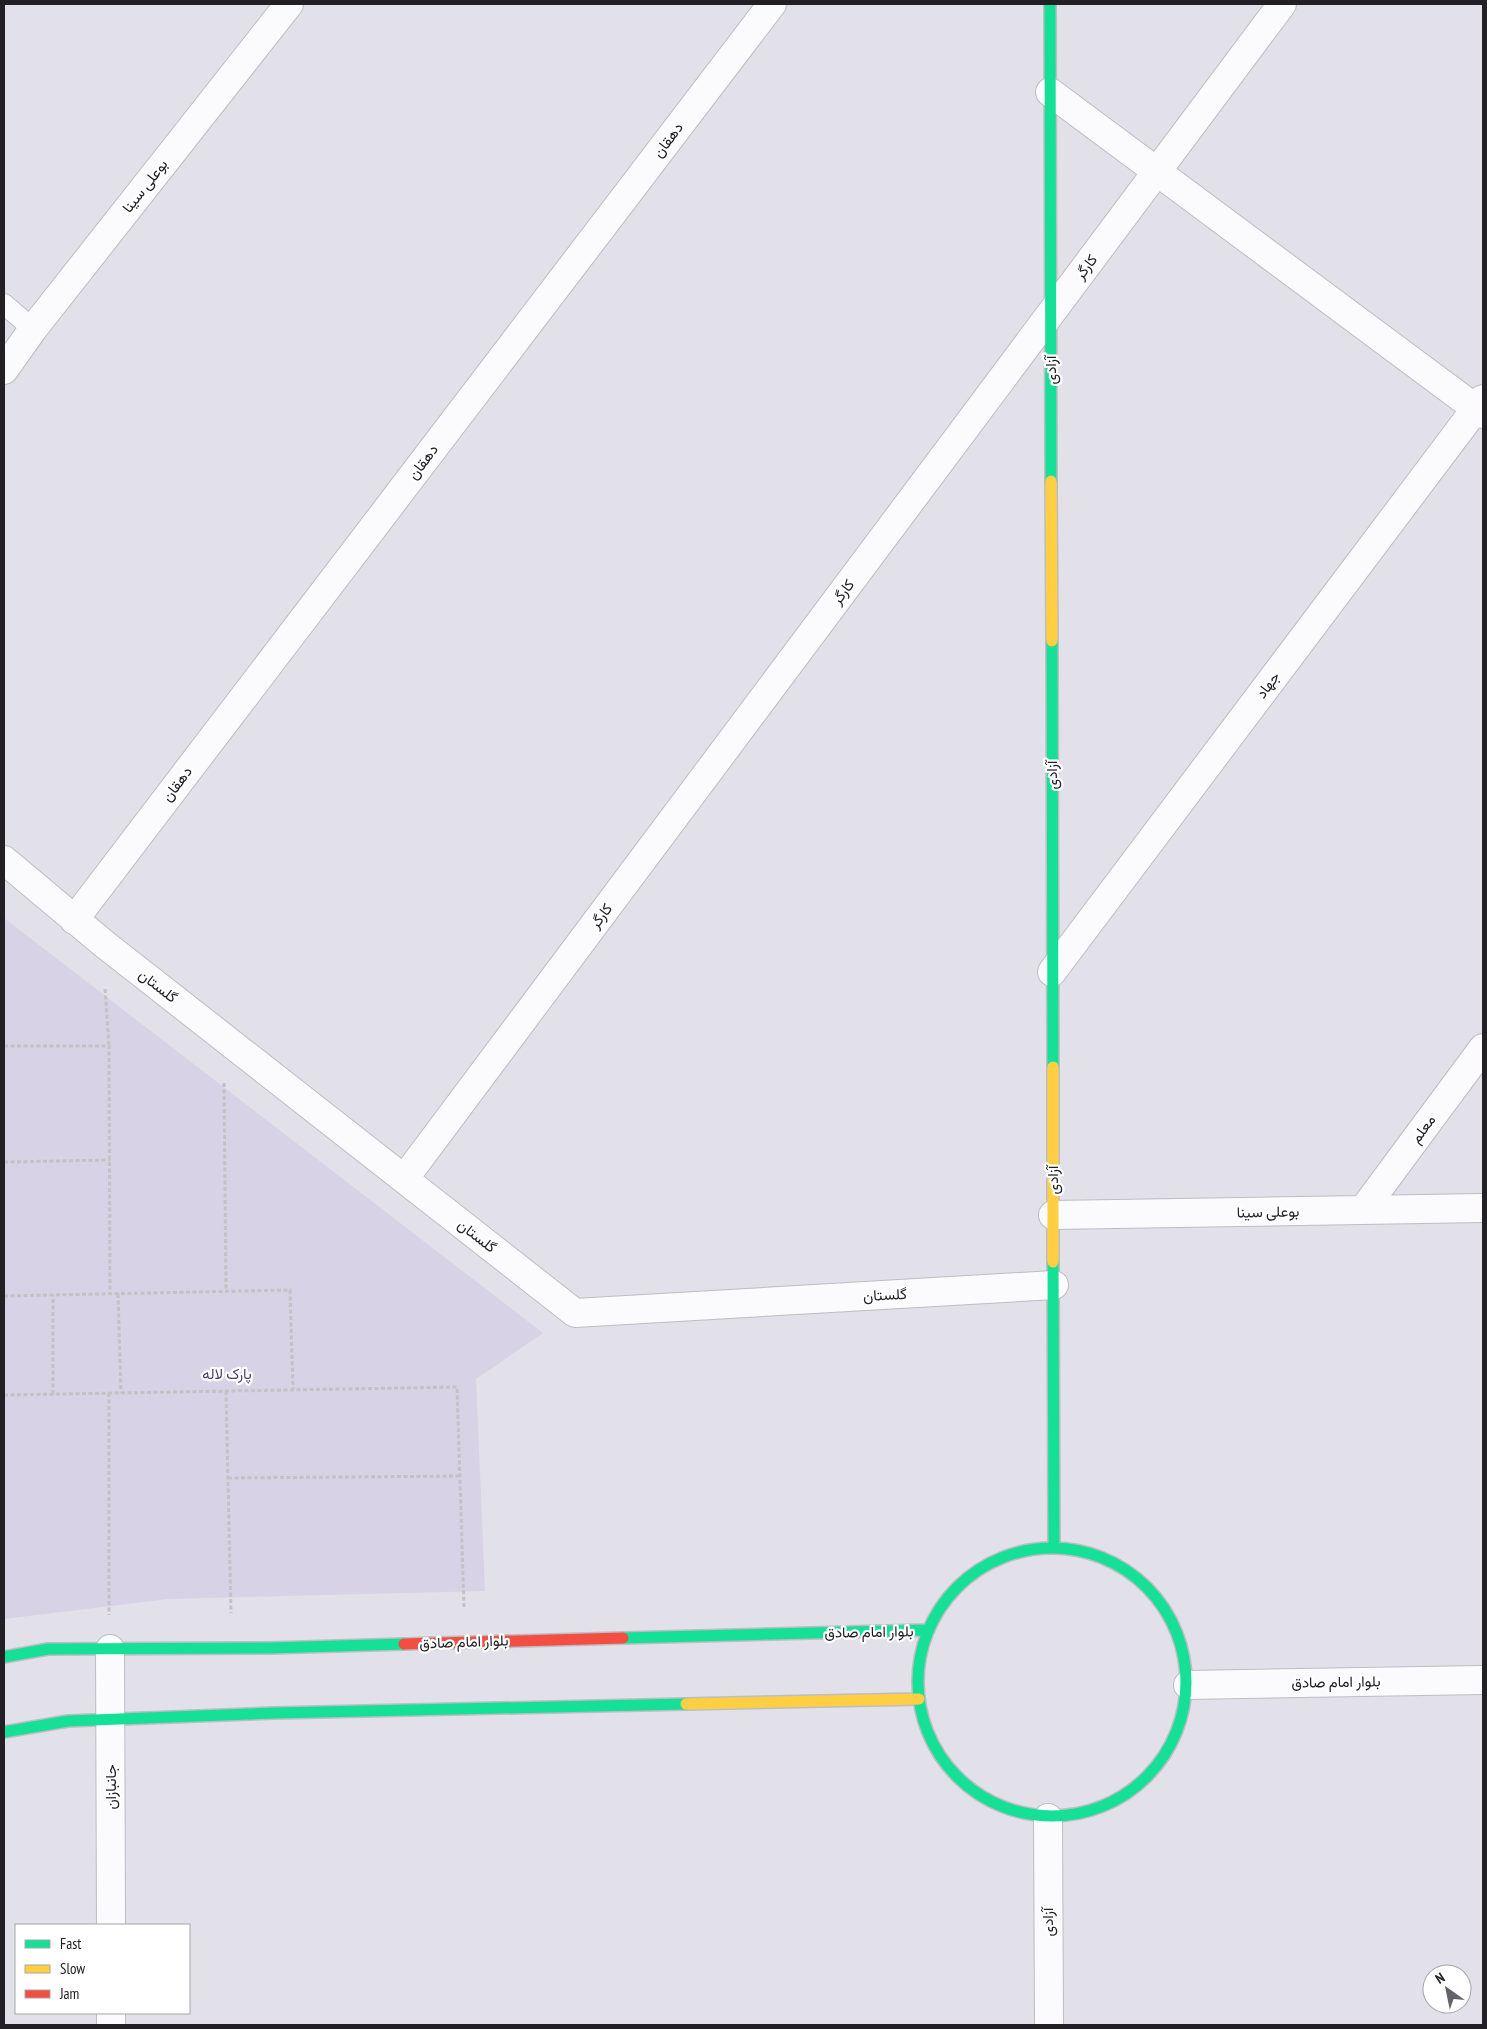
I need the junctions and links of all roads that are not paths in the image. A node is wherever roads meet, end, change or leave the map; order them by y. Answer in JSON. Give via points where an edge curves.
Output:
{"nodes":[{"id":1,"x":289,"y":4,"type":"edge"},
{"id":2,"x":772,"y":4,"type":"edge"},
{"id":3,"x":1050,"y":4,"type":"edge"},
{"id":4,"x":1282,"y":4,"type":"edge"},
{"id":5,"x":1050,"y":92,"type":"junction"},
{"id":6,"x":1157,"y":171,"type":"junction"},
{"id":7,"x":4,"y":304,"type":"edge"},
{"id":8,"x":1050,"y":315,"type":"junction"},
{"id":9,"x":33,"y":329,"type":"junction"},
{"id":10,"x":4,"y":370,"type":"edge"},
{"id":11,"x":1481,"y":407,"type":"edge"},
{"id":12,"x":4,"y":860,"type":"edge"},
{"id":13,"x":74,"y":920,"type":"junction"},
{"id":14,"x":1052,"y":972,"type":"junction"},
{"id":15,"x":1483,"y":1048,"type":"edge"},
{"id":16,"x":404,"y":1179,"type":"junction"},
{"id":17,"x":1483,"y":1208,"type":"edge"},
{"id":18,"x":1363,"y":1210,"type":"junction"},
{"id":19,"x":1053,"y":1215,"type":"junction"},
{"id":20,"x":1054,"y":1285,"type":"junction"},
{"id":21,"x":1054,"y":1547,"type":"junction"},
{"id":22,"x":926,"y":1630,"type":"junction"},
{"id":23,"x":110,"y":1649,"type":"junction"},
{"id":24,"x":4,"y":1657,"type":"edge"},
{"id":25,"x":1483,"y":1680,"type":"edge"},
{"id":26,"x":1188,"y":1685,"type":"junction"},
{"id":27,"x":919,"y":1699,"type":"junction"},
{"id":28,"x":110,"y":1719,"type":"junction"},
{"id":29,"x":4,"y":1732,"type":"edge"},
{"id":30,"x":1048,"y":1818,"type":"junction"},
{"id":31,"x":111,"y":1924,"type":"edge"},
{"id":32,"x":1049,"y":2025,"type":"edge"}],
"edges":[{"from":1,"to":9,"type":"street","name":"بوعلی سینا"},
{"from":2,"to":13,"type":"street","name":"دهقان"},
{"from":3,"to":5,"type":"street","name":"آزادی"},
{"from":4,"to":6,"type":"street","name":"کارگر"},
{"from":5,"to":6,"type":"street"},
{"from":5,"to":8,"type":"street","name":"آزادی"},
{"from":6,"to":8,"type":"street","name":"کارگر"},
{"from":6,"to":11,"type":"street"},
{"from":7,"to":9,"type":"lane"},
{"from":8,"to":14,"type":"street","name":"آزادی"},
{"from":8,"to":16,"type":"street","name":"کارگر"},
{"from":9,"to":10,"type":"street","name":"بوعلی سینا"},
{"from":11,"to":14,"type":"street","name":"جهاد"},
{"from":12,"to":13,"type":"street","name":"گلستان"},
{"from":13,"to":16,"type":"street","name":"گلستان"},
{"from":14,"to":19,"type":"street","name":"آزادی"},
{"from":15,"to":18,"type":"street","name":"معلم"},
{"from":16,"to":20,"type":"street","name":"گلستان","via":[[575,1313]]},
{"from":17,"to":18,"type":"street","name":"بوعلی سینا"},
{"from":18,"to":19,"type":"street","name":"بوعلی سینا"},
{"from":19,"to":20,"type":"street","name":"آزادی"},
{"from":20,"to":21,"type":"street","name":"آزادی"},
{"from":21,"to":22,"type":"street","via":[[1001,1557],[957,1586]]},
{"from":21,"to":26,"type":"street","via":[[1105,1556],[1149,1587],[1178,1631]]},
{"from":22,"to":23,"type":"street","name":"بلوار امام صادق","via":[[270,1648]]},
{"from":22,"to":27,"type":"street","via":[[915,1680]]},
{"from":23,"to":24,"type":"street","name":"بلوار امام صادق","via":[[48,1649]]},
{"from":23,"to":28,"type":"street","name":"جانبازان"},
{"from":25,"to":26,"type":"street","name":"بلوار امام صادق"},
{"from":26,"to":30,"type":"street","via":[[1176,1735],[1145,1779],[1101,1808]]},
{"from":27,"to":28,"type":"street"},
{"from":27,"to":30,"type":"street","via":[[925,1733],[954,1777],[998,1808]]},
{"from":28,"to":29,"type":"street","via":[[68,1721]]},
{"from":28,"to":31,"type":"street","name":"جانبازان"},
{"from":30,"to":32,"type":"street","name":"آزادی"}]}
